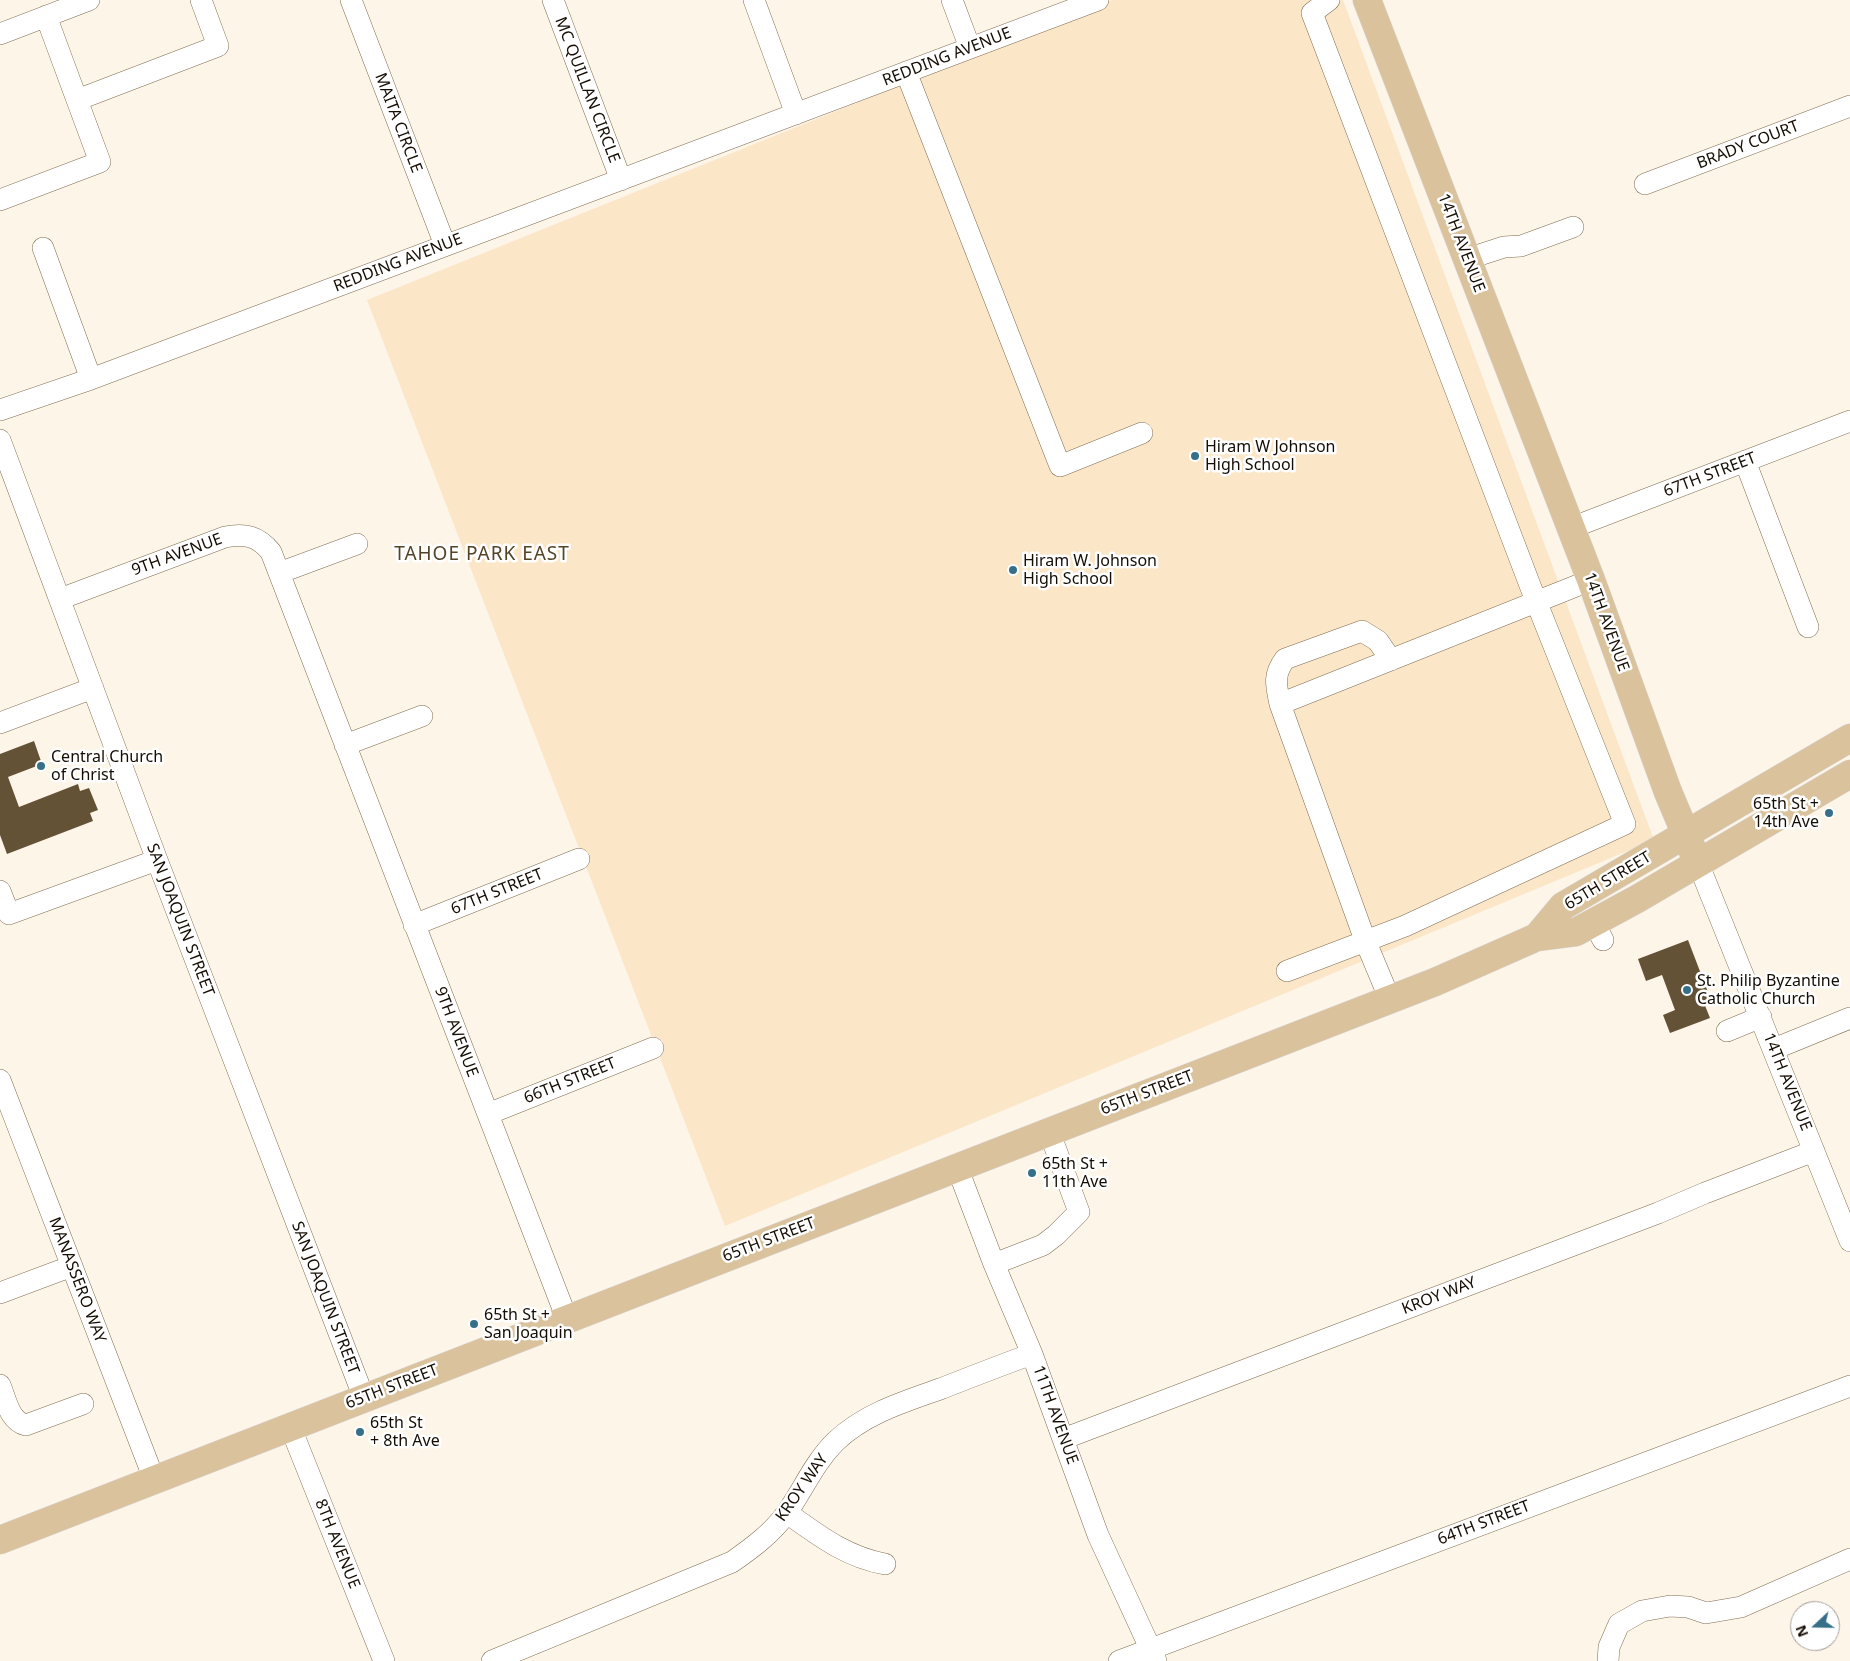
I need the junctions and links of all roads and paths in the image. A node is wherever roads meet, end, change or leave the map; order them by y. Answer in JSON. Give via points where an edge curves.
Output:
{"nodes":[{"id":1,"x":90,"y":0,"type":"edge"},
{"id":2,"x":201,"y":0,"type":"edge"},
{"id":3,"x":351,"y":0,"type":"edge"},
{"id":4,"x":553,"y":0,"type":"edge"},
{"id":5,"x":754,"y":0,"type":"edge"},
{"id":6,"x":952,"y":0,"type":"edge"},
{"id":7,"x":1098,"y":0,"type":"edge"},
{"id":8,"x":1329,"y":0,"type":"edge"},
{"id":9,"x":1372,"y":1,"type":"edge"},
{"id":10,"x":46,"y":16,"type":"junction"},
{"id":11,"x":0,"y":34,"type":"edge"},
{"id":12,"x":970,"y":48,"type":"junction"},
{"id":13,"x":906,"y":72,"type":"junction"},
{"id":14,"x":77,"y":100,"type":"junction"},
{"id":15,"x":1850,"y":106,"type":"edge"},
{"id":16,"x":796,"y":114,"type":"junction"},
{"id":17,"x":621,"y":180,"type":"junction"},
{"id":18,"x":1645,"y":184,"type":"dead end"},
{"id":19,"x":0,"y":200,"type":"edge"},
{"id":20,"x":1573,"y":227,"type":"dead end"},
{"id":21,"x":445,"y":245,"type":"junction"},
{"id":22,"x":43,"y":248,"type":"dead end"},
{"id":23,"x":1467,"y":260,"type":"junction"},
{"id":24,"x":91,"y":379,"type":"junction"},
{"id":25,"x":0,"y":410,"type":"edge"},
{"id":26,"x":1850,"y":421,"type":"edge"},
{"id":27,"x":1142,"y":433,"type":"dead end"},
{"id":28,"x":0,"y":440,"type":"edge"},
{"id":29,"x":1745,"y":461,"type":"junction"},
{"id":30,"x":1571,"y":528,"type":"junction"},
{"id":31,"x":357,"y":544,"type":"dead end"},
{"id":32,"x":280,"y":573,"type":"junction"},
{"id":33,"x":1591,"y":580,"type":"junction"},
{"id":34,"x":60,"y":599,"type":"junction"},
{"id":35,"x":1536,"y":602,"type":"junction"},
{"id":36,"x":1808,"y":627,"type":"dead end"},
{"id":37,"x":1391,"y":660,"type":"junction"},
{"id":38,"x":93,"y":688,"type":"junction"},
{"id":39,"x":1280,"y":704,"type":"junction"},
{"id":40,"x":422,"y":716,"type":"dead end"},
{"id":41,"x":0,"y":724,"type":"edge"},
{"id":42,"x":1850,"y":738,"type":"edge"},
{"id":43,"x":345,"y":745,"type":"junction"},
{"id":44,"x":1850,"y":774,"type":"edge"},
{"id":45,"x":1687,"y":835,"type":"junction"},
{"id":46,"x":579,"y":859,"type":"dead end"},
{"id":47,"x":157,"y":860,"type":"junction"},
{"id":48,"x":1698,"y":863,"type":"junction"},
{"id":49,"x":0,"y":891,"type":"edge"},
{"id":50,"x":414,"y":925,"type":"junction"},
{"id":51,"x":1537,"y":937,"type":"junction"},
{"id":52,"x":1365,"y":940,"type":"junction"},
{"id":53,"x":1287,"y":971,"type":"dead end"},
{"id":54,"x":1388,"y":995,"type":"dead end"},
{"id":55,"x":1761,"y":1017,"type":"junction"},
{"id":56,"x":1850,"y":1018,"type":"edge"},
{"id":57,"x":1727,"y":1031,"type":"dead end"},
{"id":58,"x":653,"y":1048,"type":"dead end"},
{"id":59,"x":1774,"y":1049,"type":"junction"},
{"id":60,"x":0,"y":1080,"type":"edge"},
{"id":61,"x":488,"y":1114,"type":"junction"},
{"id":62,"x":1049,"y":1131,"type":"junction"},
{"id":63,"x":1814,"y":1151,"type":"junction"},
{"id":64,"x":957,"y":1167,"type":"junction"},
{"id":65,"x":1849,"y":1233,"type":"edge"},
{"id":66,"x":994,"y":1264,"type":"junction"},
{"id":67,"x":72,"y":1266,"type":"junction"},
{"id":68,"x":8,"y":1290,"type":"edge"},
{"id":69,"x":567,"y":1319,"type":"junction"},
{"id":70,"x":1032,"y":1354,"type":"junction"},
{"id":71,"x":0,"y":1385,"type":"edge"},
{"id":72,"x":1850,"y":1386,"type":"edge"},
{"id":73,"x":364,"y":1398,"type":"junction"},
{"id":74,"x":83,"y":1404,"type":"dead end"},
{"id":75,"x":290,"y":1426,"type":"junction"},
{"id":76,"x":1063,"y":1439,"type":"junction"},
{"id":77,"x":154,"y":1479,"type":"junction"},
{"id":78,"x":787,"y":1513,"type":"junction"},
{"id":79,"x":0,"y":1540,"type":"edge"},
{"id":80,"x":1850,"y":1560,"type":"edge"},
{"id":81,"x":885,"y":1564,"type":"dead end"},
{"id":82,"x":1154,"y":1655,"type":"edge"},
{"id":83,"x":384,"y":1661,"type":"edge"},
{"id":84,"x":492,"y":1661,"type":"edge"},
{"id":85,"x":1119,"y":1661,"type":"edge"},
{"id":86,"x":1608,"y":1661,"type":"edge"}],
"edges":[{"from":1,"to":10,"type":"street"},
{"from":2,"to":14,"type":"street","via":[[218,46]]},
{"from":3,"to":21,"type":"street","name":"MAITA CIRCLE"},
{"from":4,"to":17,"type":"street","name":"MC QUILLAN CIRCLE"},
{"from":5,"to":16,"type":"street"},
{"from":6,"to":12,"type":"street"},
{"from":7,"to":12,"type":"street","name":"REDDING AVENUE"},
{"from":8,"to":35,"type":"street","via":[[1312,14]]},
{"from":9,"to":23,"type":"main road","name":"14TH AVENUE"},
{"from":10,"to":11,"type":"street"},
{"from":10,"to":14,"type":"street"},
{"from":12,"to":13,"type":"street","name":"REDDING AVENUE"},
{"from":13,"to":16,"type":"street","name":"REDDING AVENUE"},
{"from":13,"to":27,"type":"street","via":[[1060,466]]},
{"from":14,"to":19,"type":"street","via":[[100,162]]},
{"from":15,"to":18,"type":"street","name":"BRADY COURT"},
{"from":16,"to":17,"type":"street","name":"REDDING AVENUE"},
{"from":17,"to":21,"type":"street","name":"REDDING AVENUE"},
{"from":20,"to":23,"type":"street","via":[[1521,246],[1504,247]]},
{"from":21,"to":24,"type":"street","name":"REDDING AVENUE"},
{"from":22,"to":24,"type":"street"},
{"from":23,"to":30,"type":"main road","name":"14TH AVENUE"},
{"from":24,"to":25,"type":"street","name":"REDDING AVENUE"},
{"from":26,"to":29,"type":"street","name":"67TH STREET"},
{"from":28,"to":34,"type":"street","name":"SAN JOAQUIN STREET"},
{"from":29,"to":30,"type":"street","name":"67TH STREET"},
{"from":29,"to":36,"type":"street"},
{"from":30,"to":33,"type":"main road","name":"14TH AVENUE"},
{"from":31,"to":32,"type":"street"},
{"from":32,"to":34,"type":"street","name":"9TH AVENUE","via":[[271,552],[263,543],[241,534],[225,537]]},
{"from":32,"to":43,"type":"street","name":"9TH AVENUE"},
{"from":33,"to":35,"type":"street"},
{"from":33,"to":45,"type":"main road","name":"14TH AVENUE","via":[[1668,792]]},
{"from":34,"to":38,"type":"street","name":"SAN JOAQUIN STREET"},
{"from":35,"to":37,"type":"street"},
{"from":35,"to":52,"type":"street","via":[[1625,824],[1405,926]]},
{"from":37,"to":39,"type":"street"},
{"from":37,"to":39,"type":"street","via":[[1378,642],[1362,631],[1285,659],[1275,681]]},
{"from":38,"to":41,"type":"street"},
{"from":38,"to":47,"type":"street","name":"SAN JOAQUIN STREET"},
{"from":39,"to":52,"type":"street"},
{"from":40,"to":43,"type":"street"},
{"from":42,"to":45,"type":"main road","name":"65TH STREET"},
{"from":43,"to":50,"type":"street","name":"9TH AVENUE"},
{"from":44,"to":48,"type":"main road","name":"65TH STREET"},
{"from":45,"to":48,"type":"main road","name":"14TH AVENUE"},
{"from":45,"to":51,"type":"main road","name":"65TH STREET","via":[[1563,906]]},
{"from":46,"to":50,"type":"street","name":"67TH STREET"},
{"from":47,"to":49,"type":"street","via":[[9,914]]},
{"from":47,"to":73,"type":"street","name":"SAN JOAQUIN STREET"},
{"from":48,"to":51,"type":"main road","name":"65TH STREET","via":[[1598,932]]},
{"from":48,"to":55,"type":"street","name":"14TH AVENUE"},
{"from":50,"to":61,"type":"street","name":"9TH AVENUE"},
{"from":51,"to":62,"type":"main road","name":"65TH STREET","via":[[1461,972]]},
{"from":52,"to":53,"type":"street"},
{"from":52,"to":54,"type":"street"},
{"from":55,"to":57,"type":"street"},
{"from":55,"to":59,"type":"street","name":"14TH AVENUE"},
{"from":56,"to":59,"type":"street"},
{"from":58,"to":61,"type":"street","name":"66TH STREET"},
{"from":59,"to":63,"type":"street","name":"14TH AVENUE"},
{"from":60,"to":67,"type":"street","name":"MANASSERO WAY"},
{"from":61,"to":69,"type":"street","name":"9TH AVENUE"},
{"from":62,"to":64,"type":"main road","name":"65TH STREET"},
{"from":62,"to":66,"type":"street","via":[[1079,1212],[1043,1245]]},
{"from":63,"to":65,"type":"street","name":"14TH AVENUE"},
{"from":63,"to":76,"type":"street","name":"KROY WAY"},
{"from":64,"to":66,"type":"street","name":"11TH AVENUE"},
{"from":64,"to":69,"type":"main road","name":"65TH STREET"},
{"from":66,"to":70,"type":"street","name":"11TH AVENUE"},
{"from":67,"to":68,"type":"street"},
{"from":67,"to":77,"type":"street","name":"MANASSERO WAY"},
{"from":69,"to":73,"type":"main road","name":"65TH STREET"},
{"from":70,"to":76,"type":"street","name":"11TH AVENUE"},
{"from":70,"to":78,"type":"street","name":"KROY WAY","via":[[888,1408],[853,1428],[835,1442],[816,1464]]},
{"from":71,"to":74,"type":"street","via":[[13,1417],[20,1424],[26,1425]]},
{"from":72,"to":82,"type":"street","name":"64TH STREET"},
{"from":73,"to":75,"type":"main road","name":"65TH STREET"},
{"from":75,"to":77,"type":"main road","name":"65TH STREET"},
{"from":75,"to":83,"type":"street","name":"8TH AVENUE"},
{"from":76,"to":82,"type":"street","name":"11TH AVENUE","via":[[1098,1535]]},
{"from":77,"to":79,"type":"main road","name":"65TH STREET"},
{"from":78,"to":81,"type":"street","via":[[835,1547]]},
{"from":78,"to":84,"type":"street","name":"KROY WAY","via":[[757,1545],[732,1562]]},
{"from":80,"to":86,"type":"street","via":[[1741,1607],[1715,1613],[1670,1606],[1642,1611],[1619,1624]]},
{"from":82,"to":85,"type":"street","name":"64TH STREET"}]}
